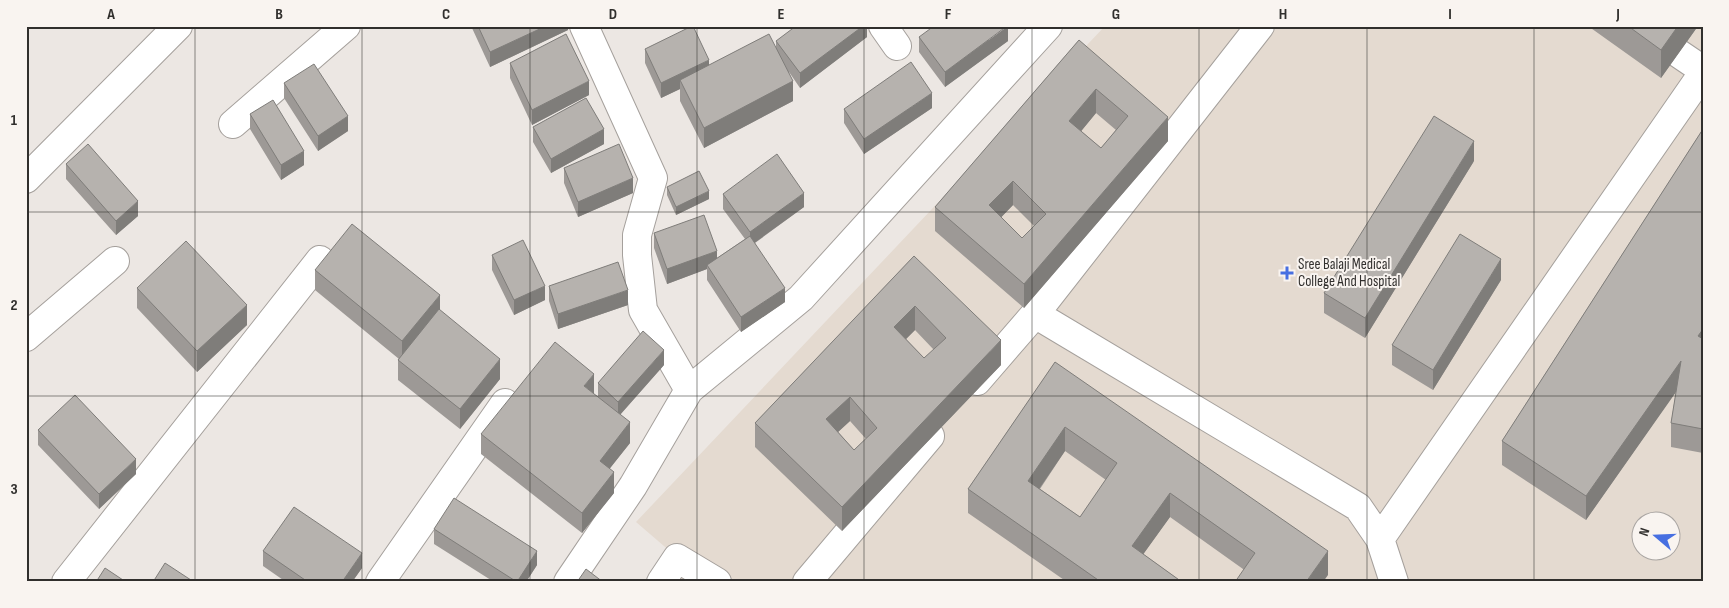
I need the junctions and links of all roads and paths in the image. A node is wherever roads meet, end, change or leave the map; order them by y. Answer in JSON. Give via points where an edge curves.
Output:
{"nodes":[{"id":1,"x":178,"y":26,"type":"edge"},
{"id":2,"x":346,"y":26,"type":"edge"},
{"id":3,"x":584,"y":26,"type":"edge"},
{"id":4,"x":1048,"y":26,"type":"edge"},
{"id":5,"x":1260,"y":26,"type":"edge"},
{"id":6,"x":1638,"y":26,"type":"edge"},
{"id":7,"x":1703,"y":71,"type":"edge"},
{"id":8,"x":233,"y":124,"type":"dead end"},
{"id":9,"x":26,"y":178,"type":"edge"},
{"id":10,"x":320,"y":260,"type":"edge"},
{"id":11,"x":115,"y":261,"type":"dead end"},
{"id":12,"x":1035,"y":314,"type":"junction"},
{"id":13,"x":26,"y":337,"type":"edge"},
{"id":14,"x":689,"y":390,"type":"junction"},
{"id":15,"x":505,"y":403,"type":"edge"},
{"id":16,"x":1380,"y":539,"type":"junction"},
{"id":17,"x":66,"y":582,"type":"edge"},
{"id":18,"x":380,"y":582,"type":"edge"},
{"id":19,"x":568,"y":582,"type":"edge"},
{"id":20,"x":661,"y":582,"type":"edge"},
{"id":21,"x":716,"y":582,"type":"edge"},
{"id":22,"x":807,"y":582,"type":"edge"},
{"id":23,"x":1394,"y":582,"type":"edge"}],
"edges":[{"from":1,"to":9,"type":"street"},
{"from":2,"to":8,"type":"street"},
{"from":3,"to":14,"type":"street","via":[[653,178],[637,235],[643,310]]},
{"from":4,"to":14,"type":"street","via":[[801,298]]},
{"from":5,"to":12,"type":"street"},
{"from":6,"to":7,"type":"street"},
{"from":7,"to":16,"type":"street"},
{"from":10,"to":17,"type":"street"},
{"from":11,"to":13,"type":"street"},
{"from":12,"to":16,"type":"street","via":[[1358,507]]},
{"from":12,"to":22,"type":"street"},
{"from":14,"to":19,"type":"street","via":[[634,486]]},
{"from":15,"to":18,"type":"street"},
{"from":16,"to":23,"type":"street"},
{"from":20,"to":21,"type":"street","via":[[677,558]]}]}
